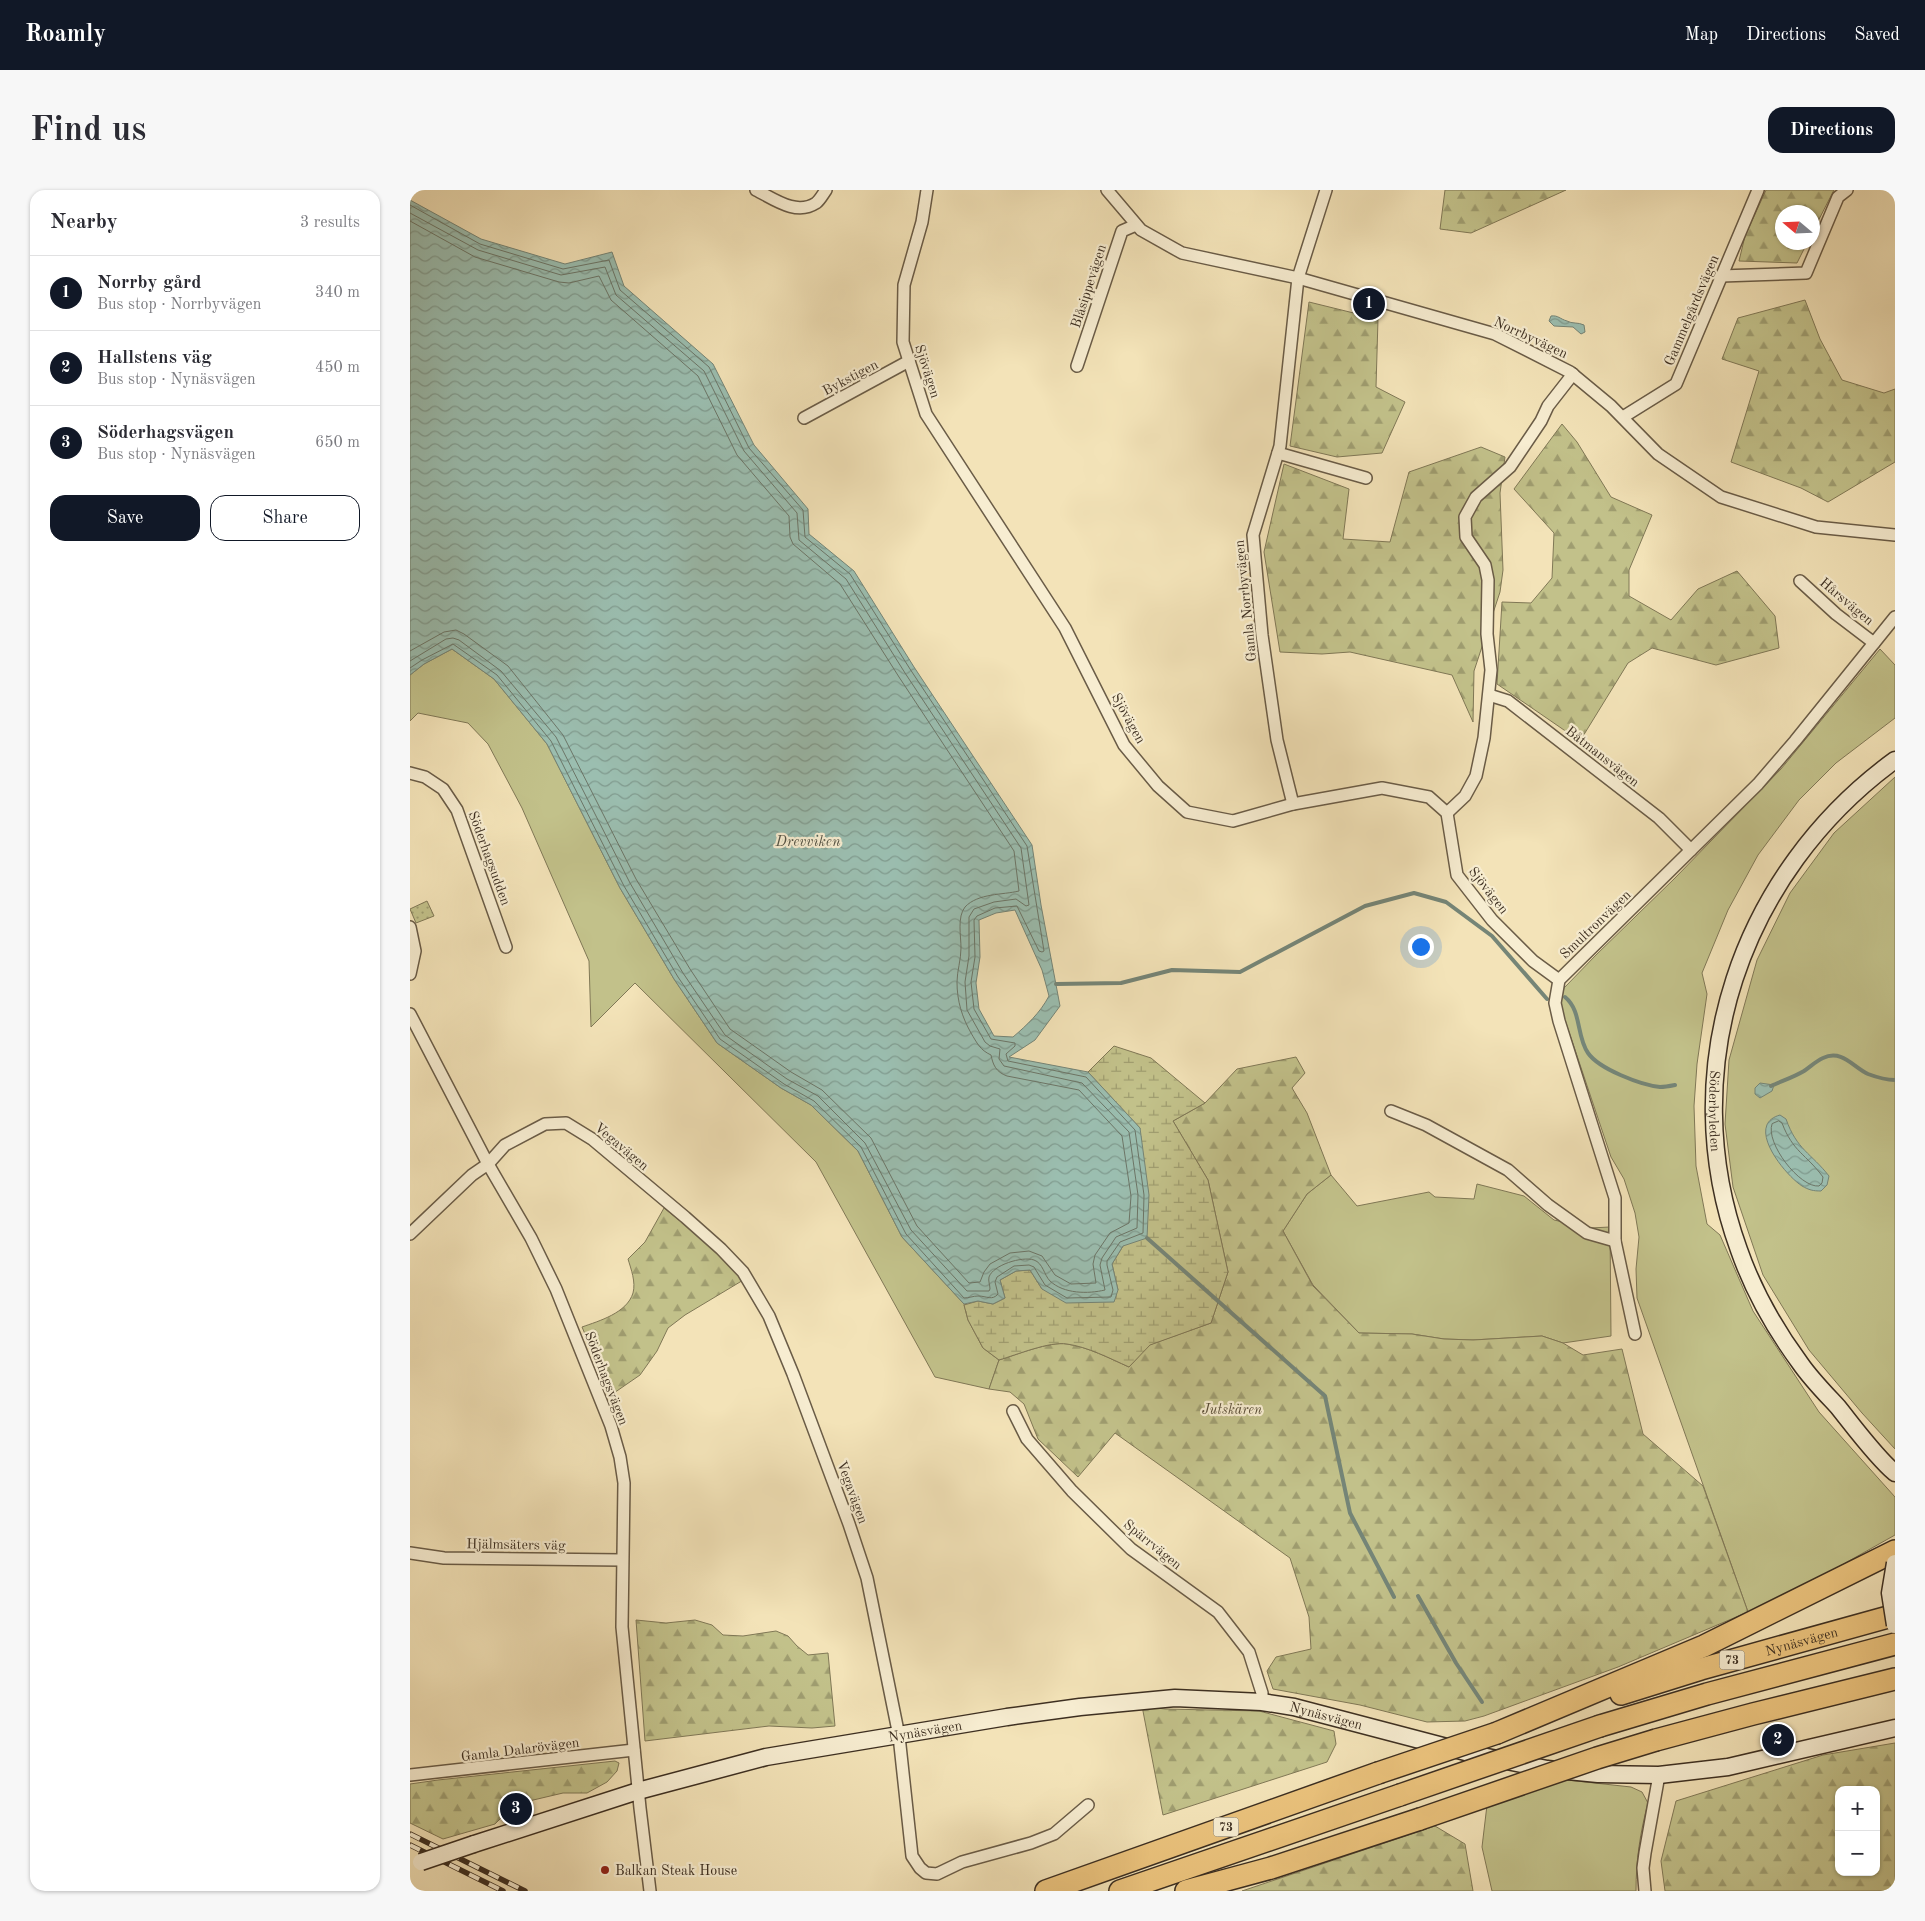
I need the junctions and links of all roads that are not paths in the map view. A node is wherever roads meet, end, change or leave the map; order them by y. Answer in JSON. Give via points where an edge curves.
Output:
{"nodes":[{"id":1,"x":756,"y":190,"type":"edge"},
{"id":2,"x":826,"y":190,"type":"edge"},
{"id":3,"x":927,"y":190,"type":"edge"},
{"id":4,"x":1108,"y":190,"type":"edge"},
{"id":5,"x":1326,"y":190,"type":"edge"},
{"id":6,"x":1758,"y":190,"type":"edge"},
{"id":7,"x":1847,"y":190,"type":"edge"},
{"id":8,"x":1136,"y":225,"type":"junction"},
{"id":9,"x":1721,"y":276,"type":"junction"},
{"id":10,"x":1298,"y":278,"type":"junction"},
{"id":11,"x":909,"y":361,"type":"junction"},
{"id":12,"x":1077,"y":366,"type":"dead end"},
{"id":13,"x":1572,"y":374,"type":"junction"},
{"id":14,"x":1623,"y":417,"type":"junction"},
{"id":15,"x":804,"y":418,"type":"dead end"},
{"id":16,"x":1278,"y":453,"type":"junction"},
{"id":17,"x":1366,"y":478,"type":"dead end"},
{"id":18,"x":1895,"y":535,"type":"edge"},
{"id":19,"x":1800,"y":581,"type":"dead end"},
{"id":20,"x":1895,"y":617,"type":"edge"},
{"id":21,"x":1874,"y":643,"type":"junction"},
{"id":22,"x":1489,"y":695,"type":"junction"},
{"id":23,"x":1895,"y":760,"type":"edge"},
{"id":24,"x":410,"y":773,"type":"edge"},
{"id":25,"x":1293,"y":804,"type":"junction"},
{"id":26,"x":1447,"y":813,"type":"junction"},
{"id":27,"x":1691,"y":850,"type":"junction"},
{"id":28,"x":410,"y":927,"type":"edge"},
{"id":29,"x":506,"y":947,"type":"dead end"},
{"id":30,"x":410,"y":974,"type":"edge"},
{"id":31,"x":1559,"y":980,"type":"junction"},
{"id":32,"x":410,"y":1014,"type":"edge"},
{"id":33,"x":1391,"y":1112,"type":"dead end"},
{"id":34,"x":488,"y":1164,"type":"junction"},
{"id":35,"x":410,"y":1234,"type":"edge"},
{"id":36,"x":1615,"y":1241,"type":"junction"},
{"id":37,"x":1635,"y":1334,"type":"dead end"},
{"id":38,"x":1013,"y":1412,"type":"dead end"},
{"id":39,"x":1894,"y":1473,"type":"edge"},
{"id":40,"x":1895,"y":1551,"type":"edge"},
{"id":41,"x":410,"y":1553,"type":"edge"},
{"id":42,"x":622,"y":1560,"type":"junction"},
{"id":43,"x":1895,"y":1564,"type":"edge"},
{"id":44,"x":1895,"y":1615,"type":"edge"},
{"id":45,"x":1895,"y":1625,"type":"edge"},
{"id":46,"x":1895,"y":1644,"type":"edge"},
{"id":47,"x":1895,"y":1679,"type":"edge"},
{"id":48,"x":1262,"y":1702,"type":"junction"},
{"id":49,"x":1568,"y":1707,"type":"junction"},
{"id":50,"x":1895,"y":1728,"type":"edge"},
{"id":51,"x":899,"y":1736,"type":"junction"},
{"id":52,"x":634,"y":1750,"type":"junction"},
{"id":53,"x":410,"y":1775,"type":"edge"},
{"id":54,"x":1659,"y":1775,"type":"junction"},
{"id":55,"x":638,"y":1790,"type":"junction"},
{"id":56,"x":1088,"y":1805,"type":"dead end"},
{"id":57,"x":415,"y":1863,"type":"edge"},
{"id":58,"x":650,"y":1891,"type":"edge"},
{"id":59,"x":1046,"y":1891,"type":"edge"},
{"id":60,"x":1120,"y":1891,"type":"edge"},
{"id":61,"x":1186,"y":1891,"type":"edge"},
{"id":62,"x":1645,"y":1891,"type":"edge"}],
"edges":[{"from":1,"to":2,"type":"street","via":[[798,209],[817,203]]},
{"from":3,"to":11,"type":"street","name":"Sjövägen","via":[[922,222],[904,285],[903,342]]},
{"from":4,"to":8,"type":"street","name":"Norrbyvägen"},
{"from":5,"to":10,"type":"street","name":"Gamla Norrbyvägen"},
{"from":6,"to":9,"type":"street","name":"Gammelgårdsvägen"},
{"from":7,"to":9,"type":"street","via":[[1838,196],[1806,273]]},
{"from":8,"to":10,"type":"street","name":"Norrbyvägen","via":[[1182,253]]},
{"from":8,"to":12,"type":"street","name":"Blåsippevägen","via":[[1122,231]]},
{"from":9,"to":14,"type":"street","name":"Gammelgårdsvägen","via":[[1676,384]]},
{"from":10,"to":13,"type":"street","name":"Norrbyvägen","via":[[1495,334]]},
{"from":10,"to":16,"type":"street","name":"Gamla Norrbyvägen"},
{"from":11,"to":15,"type":"street","name":"Bykstigen"},
{"from":11,"to":25,"type":"street","name":"Sjövägen","via":[[926,414],[1065,628],[1124,745],[1158,786],[1187,812],[1233,821]]},
{"from":13,"to":14,"type":"street","name":"Norrbyvägen"},
{"from":13,"to":22,"type":"street","via":[[1510,467],[1476,497],[1465,516],[1466,537],[1485,565],[1488,580]]},
{"from":14,"to":18,"type":"street","name":"Norrbyvägen","via":[[1658,454],[1721,497],[1816,527]]},
{"from":16,"to":17,"type":"street"},
{"from":16,"to":25,"type":"street","name":"Gamla Norrbyvägen","via":[[1253,535],[1262,634],[1277,740]]},
{"from":19,"to":21,"type":"street","name":"Hårsvägen"},
{"from":20,"to":21,"type":"street","name":"Smultronvägen"},
{"from":21,"to":27,"type":"street","name":"Smultronvägen","via":[[1758,784]]},
{"from":22,"to":26,"type":"street","via":[[1476,776],[1465,796]]},
{"from":22,"to":27,"type":"street","name":"Båtmansvägen","via":[[1508,701],[1658,818]]},
{"from":23,"to":39,"type":"street","name":"Söderbyleden","via":[[1855,792],[1810,839],[1756,922],[1733,988],[1720,1040],[1714,1103],[1717,1168],[1739,1251],[1760,1296],[1800,1364]]},
{"from":24,"to":29,"type":"street","name":"Söderhagsudden","via":[[425,777],[443,789],[457,810]]},
{"from":25,"to":26,"type":"street","name":"Sjövägen","via":[[1382,788],[1429,797]]},
{"from":26,"to":31,"type":"street","name":"Sjövägen","via":[[1457,875],[1492,920],[1533,961]]},
{"from":27,"to":31,"type":"street","name":"Smultronvägen"},
{"from":28,"to":30,"type":"street","via":[[415,951]]},
{"from":31,"to":36,"type":"street","name":"Smultronvägen","via":[[1555,1003],[1559,1021],[1615,1198]]},
{"from":32,"to":34,"type":"street","name":"Söderhagsvägen"},
{"from":33,"to":36,"type":"street","via":[[1426,1125],[1508,1170],[1587,1233]]},
{"from":34,"to":35,"type":"street","name":"Vegavägen"},
{"from":34,"to":42,"type":"street","name":"Söderhagsvägen","via":[[532,1238],[556,1289],[611,1426],[624,1483]]},
{"from":34,"to":51,"type":"street","name":"Vegavägen","via":[[505,1145],[545,1124],[566,1123],[592,1140],[685,1216],[721,1249],[754,1287],[796,1382],[867,1578]]},
{"from":36,"to":37,"type":"street","name":"Smultronvägen"},
{"from":38,"to":48,"type":"street","name":"Spärrvägen","via":[[1040,1454],[1131,1549],[1218,1612],[1249,1652],[1262,1692]]},
{"from":40,"to":49,"type":"highway","via":[[1704,1646]]},
{"from":41,"to":42,"type":"street","name":"Hjälmsäters väg","via":[[444,1558]]},
{"from":42,"to":52,"type":"street","name":"Söderhagsvägen","via":[[622,1627]]},
{"from":43,"to":45,"type":"street","bridge":true,"via":[[1890,1593]]},
{"from":44,"to":49,"type":"highway","name":"Nynäsvägen","number":"73"},
{"from":46,"to":60,"type":"highway","name":"Nynäsvägen","number":"73","bridge":true,"via":[[1600,1726]]},
{"from":47,"to":61,"type":"highway","bridge":true,"via":[[1656,1740],[1271,1868]]},
{"from":48,"to":51,"type":"street","name":"Nynäsvägen","via":[[1175,1698],[1080,1706]]},
{"from":48,"to":54,"type":"street","name":"Nynäsvägen","via":[[1294,1707],[1477,1756],[1539,1768],[1598,1774]]},
{"from":49,"to":59,"type":"highway","name":"Nynäsvägen","number":"73","bridge":true},
{"from":50,"to":54,"type":"street","name":"Nynäsvägen","via":[[1728,1767]]},
{"from":51,"to":55,"type":"street","name":"Nynäsvägen","via":[[766,1757]]},
{"from":51,"to":56,"type":"street","name":"Vegavägen","via":[[912,1856],[926,1873],[937,1874],[962,1862],[1054,1834]]},
{"from":52,"to":53,"type":"street","name":"Gamla Dalarövägen"},
{"from":52,"to":55,"type":"street","name":"Söderhagsvägen"},
{"from":54,"to":62,"type":"street","via":[[1643,1868]]},
{"from":55,"to":57,"type":"street","name":"Nynäsvägen","bridge":true},
{"from":55,"to":58,"type":"street","name":"Söderhagsvägen"}]}
